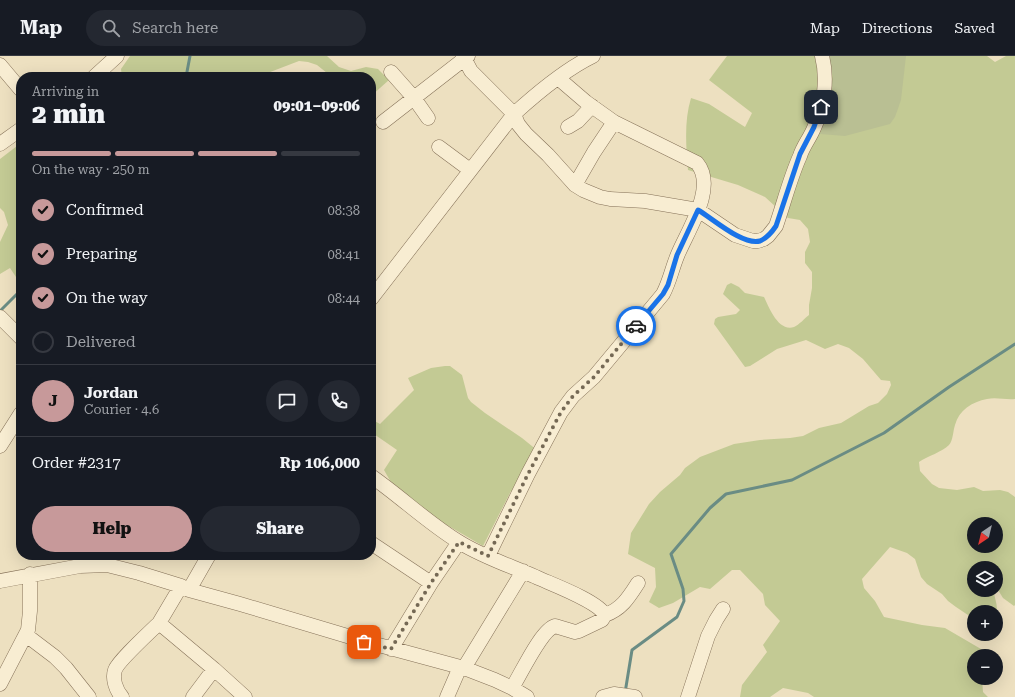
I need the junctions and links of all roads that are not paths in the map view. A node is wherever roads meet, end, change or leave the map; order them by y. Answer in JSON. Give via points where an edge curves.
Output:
{"nodes":[{"id":1,"x":117,"y":56,"type":"edge"},
{"id":2,"x":593,"y":56,"type":"edge"},
{"id":3,"x":822,"y":56,"type":"edge"},
{"id":4,"x":465,"y":57,"type":"edge"},
{"id":5,"x":0,"y":65,"type":"edge"},
{"id":6,"x":99,"y":72,"type":"edge"},
{"id":7,"x":391,"y":72,"type":"dead end"},
{"id":8,"x":558,"y":78,"type":"junction"},
{"id":9,"x":16,"y":84,"type":"edge"},
{"id":10,"x":414,"y":98,"type":"junction"},
{"id":11,"x":592,"y":106,"type":"junction"},
{"id":12,"x":514,"y":114,"type":"junction"},
{"id":13,"x":428,"y":118,"type":"dead end"},
{"id":14,"x":383,"y":122,"type":"dead end"},
{"id":15,"x":614,"y":122,"type":"junction"},
{"id":16,"x":568,"y":126,"type":"dead end"},
{"id":17,"x":16,"y":133,"type":"edge"},
{"id":18,"x":0,"y":144,"type":"edge"},
{"id":19,"x":439,"y":147,"type":"dead end"},
{"id":20,"x":470,"y":170,"type":"junction"},
{"id":21,"x":575,"y":185,"type":"junction"},
{"id":22,"x":698,"y":210,"type":"junction"},
{"id":23,"x":376,"y":292,"type":"edge"},
{"id":24,"x":0,"y":317,"type":"edge"},
{"id":25,"x":16,"y":333,"type":"edge"},
{"id":26,"x":16,"y":421,"type":"edge"},
{"id":27,"x":0,"y":446,"type":"edge"},
{"id":28,"x":376,"y":480,"type":"edge"},
{"id":29,"x":459,"y":542,"type":"junction"},
{"id":30,"x":376,"y":546,"type":"edge"},
{"id":31,"x":488,"y":556,"type":"junction"},
{"id":32,"x":205,"y":560,"type":"edge"},
{"id":33,"x":523,"y":572,"type":"junction"},
{"id":34,"x":30,"y":574,"type":"junction"},
{"id":35,"x":0,"y":581,"type":"edge"},
{"id":36,"x":431,"y":583,"type":"junction"},
{"id":37,"x":638,"y":583,"type":"dead end"},
{"id":38,"x":185,"y":588,"type":"junction"},
{"id":39,"x":723,"y":609,"type":"dead end"},
{"id":40,"x":605,"y":614,"type":"junction"},
{"id":41,"x":159,"y":623,"type":"junction"},
{"id":42,"x":26,"y":635,"type":"junction"},
{"id":43,"x":391,"y":649,"type":"junction"},
{"id":44,"x":214,"y":668,"type":"junction"},
{"id":45,"x":462,"y":668,"type":"junction"},
{"id":46,"x":0,"y":684,"type":"edge"},
{"id":47,"x":512,"y":688,"type":"junction"},
{"id":48,"x":609,"y":696,"type":"edge"},
{"id":49,"x":90,"y":697,"type":"edge"},
{"id":50,"x":122,"y":697,"type":"edge"},
{"id":51,"x":193,"y":697,"type":"edge"},
{"id":52,"x":245,"y":697,"type":"edge"},
{"id":53,"x":447,"y":697,"type":"edge"},
{"id":54,"x":527,"y":697,"type":"edge"},
{"id":55,"x":633,"y":697,"type":"edge"},
{"id":56,"x":688,"y":697,"type":"edge"}],
"edges":[{"from":1,"to":6,"type":"street"},
{"from":2,"to":8,"type":"street"},
{"from":3,"to":22,"type":"street","via":[[825,87],[821,107],[800,154],[773,231],[758,241],[746,240]]},
{"from":4,"to":10,"type":"street"},
{"from":4,"to":12,"type":"street","via":[[471,72]]},
{"from":5,"to":9,"type":"street"},
{"from":7,"to":10,"type":"street"},
{"from":8,"to":11,"type":"street"},
{"from":8,"to":12,"type":"street"},
{"from":10,"to":13,"type":"street"},
{"from":10,"to":14,"type":"street"},
{"from":11,"to":15,"type":"street"},
{"from":11,"to":16,"type":"street","via":[[578,121]]},
{"from":12,"to":20,"type":"street"},
{"from":12,"to":21,"type":"street","via":[[526,134],[548,154]]},
{"from":15,"to":21,"type":"street"},
{"from":15,"to":22,"type":"street","via":[[697,163],[704,178],[703,195]]},
{"from":17,"to":18,"type":"street"},
{"from":19,"to":20,"type":"street"},
{"from":20,"to":23,"type":"street"},
{"from":21,"to":22,"type":"street","via":[[600,197]]},
{"from":22,"to":31,"type":"street","via":[[677,255],[663,294],[594,377],[573,396],[561,412]]},
{"from":24,"to":25,"type":"street"},
{"from":26,"to":27,"type":"street"},
{"from":28,"to":29,"type":"street"},
{"from":29,"to":31,"type":"street"},
{"from":29,"to":36,"type":"street"},
{"from":30,"to":36,"type":"street"},
{"from":31,"to":33,"type":"street"},
{"from":32,"to":38,"type":"street"},
{"from":33,"to":40,"type":"street","via":[[577,594]]},
{"from":33,"to":45,"type":"street"},
{"from":34,"to":35,"type":"street"},
{"from":34,"to":38,"type":"street","via":[[80,566],[107,565]]},
{"from":34,"to":42,"type":"street","via":[[30,616]]},
{"from":36,"to":43,"type":"street"},
{"from":37,"to":40,"type":"street","via":[[622,606]]},
{"from":38,"to":41,"type":"street"},
{"from":38,"to":43,"type":"street"},
{"from":39,"to":56,"type":"street","via":[[708,636]]},
{"from":40,"to":47,"type":"street","via":[[602,620],[579,631],[555,626],[547,630]]},
{"from":41,"to":44,"type":"street"},
{"from":41,"to":50,"type":"street","via":[[115,671],[117,690]]},
{"from":42,"to":46,"type":"street"},
{"from":42,"to":49,"type":"street","via":[[56,657]]},
{"from":43,"to":45,"type":"street"},
{"from":44,"to":51,"type":"street"},
{"from":44,"to":52,"type":"street"},
{"from":45,"to":47,"type":"street"},
{"from":45,"to":53,"type":"street"},
{"from":47,"to":54,"type":"street"},
{"from":48,"to":55,"type":"street"}]}
